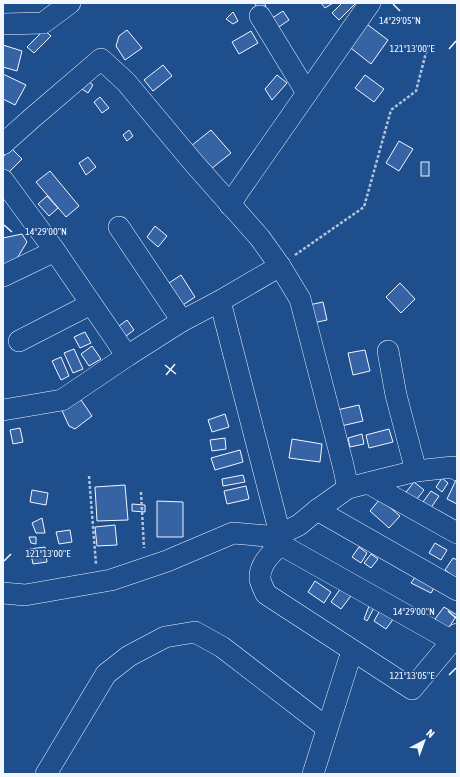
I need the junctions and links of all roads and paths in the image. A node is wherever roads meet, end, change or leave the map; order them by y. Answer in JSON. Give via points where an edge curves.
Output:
{"nodes":[{"id":1,"x":70,"y":3,"type":"edge"},
{"id":2,"x":370,"y":3,"type":"edge"},
{"id":3,"x":260,"y":16,"type":"dead end"},
{"id":4,"x":3,"y":24,"type":"edge"},
{"id":5,"x":428,"y":45,"type":"dead end"},
{"id":6,"x":307,"y":93,"type":"junction"},
{"id":7,"x":3,"y":144,"type":"edge"},
{"id":8,"x":3,"y":180,"type":"edge"},
{"id":9,"x":230,"y":205,"type":"junction"},
{"id":10,"x":118,"y":227,"type":"dead end"},
{"id":11,"x":55,"y":251,"type":"junction"},
{"id":12,"x":280,"y":266,"type":"junction"},
{"id":13,"x":3,"y":276,"type":"edge"},
{"id":14,"x":220,"y":301,"type":"junction"},
{"id":15,"x":91,"y":304,"type":"junction"},
{"id":16,"x":182,"y":321,"type":"junction"},
{"id":17,"x":19,"y":340,"type":"dead end"},
{"id":18,"x":388,"y":351,"type":"dead end"},
{"id":19,"x":127,"y":356,"type":"junction"},
{"id":20,"x":3,"y":410,"type":"edge"},
{"id":21,"x":457,"y":470,"type":"edge"},
{"id":22,"x":416,"y":471,"type":"junction"},
{"id":23,"x":89,"y":476,"type":"dead end"},
{"id":24,"x":368,"y":483,"type":"junction"},
{"id":25,"x":348,"y":488,"type":"junction"},
{"id":26,"x":141,"y":492,"type":"dead end"},
{"id":27,"x":317,"y":510,"type":"junction"},
{"id":28,"x":457,"y":533,"type":"edge"},
{"id":29,"x":276,"y":538,"type":"junction"},
{"id":30,"x":145,"y":568,"type":"junction"},
{"id":31,"x":98,"y":582,"type":"junction"},
{"id":32,"x":457,"y":590,"type":"edge"},
{"id":33,"x":3,"y":593,"type":"edge"},
{"id":34,"x":455,"y":638,"type":"edge"},
{"id":35,"x":349,"y":660,"type":"dead end"},
{"id":36,"x":327,"y":728,"type":"junction"},
{"id":37,"x":46,"y":774,"type":"edge"},
{"id":38,"x":313,"y":774,"type":"edge"}],
"edges":[{"from":1,"to":4,"type":"street","via":[[44,23]]},
{"from":2,"to":6,"type":"street"},
{"from":3,"to":6,"type":"street"},
{"from":5,"to":12,"type":"path","via":[[416,91],[392,110],[364,207]]},
{"from":6,"to":9,"type":"street"},
{"from":7,"to":9,"type":"street","via":[[101,59],[126,82]]},
{"from":8,"to":11,"type":"street"},
{"from":9,"to":12,"type":"street","via":[[260,238]]},
{"from":10,"to":16,"type":"street"},
{"from":11,"to":13,"type":"street"},
{"from":11,"to":15,"type":"street"},
{"from":12,"to":14,"type":"street"},
{"from":12,"to":25,"type":"street","via":[[300,299]]},
{"from":14,"to":16,"type":"street"},
{"from":14,"to":29,"type":"street"},
{"from":15,"to":17,"type":"street"},
{"from":15,"to":19,"type":"street"},
{"from":16,"to":19,"type":"street"},
{"from":18,"to":22,"type":"street","via":[[396,395]]},
{"from":19,"to":20,"type":"street","via":[[62,400]]},
{"from":21,"to":22,"type":"street","via":[[452,467]]},
{"from":22,"to":24,"type":"street"},
{"from":23,"to":31,"type":"path"},
{"from":24,"to":25,"type":"street"},
{"from":24,"to":28,"type":"street"},
{"from":25,"to":27,"type":"street"},
{"from":26,"to":30,"type":"path"},
{"from":27,"to":29,"type":"street","via":[[299,525]]},
{"from":27,"to":32,"type":"street"},
{"from":29,"to":30,"type":"street","via":[[233,533]]},
{"from":29,"to":34,"type":"street"},
{"from":29,"to":34,"type":"street","via":[[261,568],[260,580],[266,594],[412,689]]},
{"from":30,"to":31,"type":"street"},
{"from":31,"to":33,"type":"street","via":[[25,595]]},
{"from":35,"to":36,"type":"street"},
{"from":36,"to":37,"type":"street","via":[[222,647],[195,632],[165,637],[128,656],[106,674]]},
{"from":36,"to":38,"type":"street"}]}
